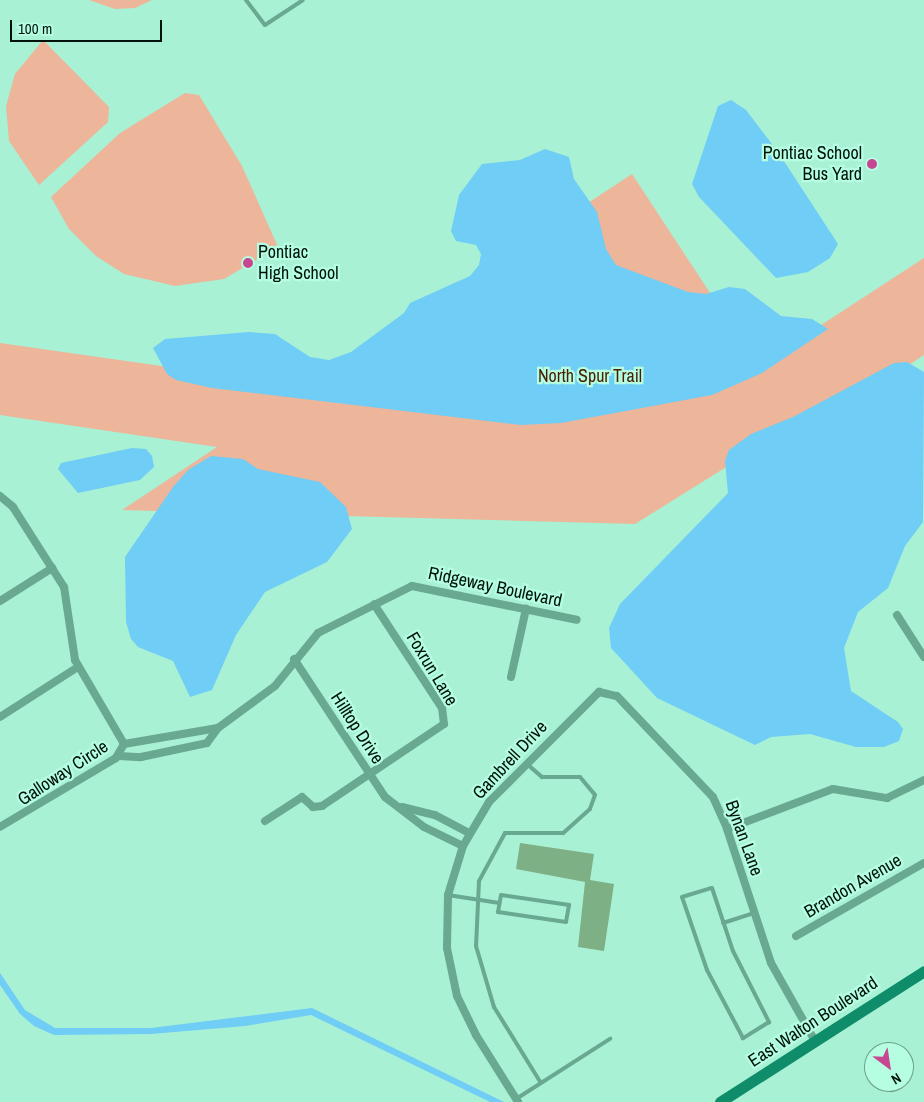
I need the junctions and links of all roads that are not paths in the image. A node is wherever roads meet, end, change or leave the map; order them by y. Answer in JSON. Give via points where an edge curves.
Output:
{"nodes":[{"id":1,"x":246,"y":0,"type":"edge"},
{"id":2,"x":303,"y":0,"type":"edge"},
{"id":3,"x":0,"y":496,"type":"edge"},
{"id":4,"x":52,"y":568,"type":"junction"},
{"id":5,"x":0,"y":602,"type":"edge"},
{"id":6,"x":374,"y":604,"type":"junction"},
{"id":7,"x":526,"y":609,"type":"junction"},
{"id":8,"x":897,"y":615,"type":"dead end"},
{"id":9,"x":577,"y":620,"type":"dead end"},
{"id":10,"x":924,"y":657,"type":"edge"},
{"id":11,"x":294,"y":659,"type":"junction"},
{"id":12,"x":78,"y":666,"type":"junction"},
{"id":13,"x":511,"y":677,"type":"dead end"},
{"id":14,"x":591,"y":696,"type":"joint"},
{"id":15,"x":0,"y":717,"type":"edge"},
{"id":16,"x":218,"y":728,"type":"junction"},
{"id":17,"x":124,"y":744,"type":"junction"},
{"id":18,"x":119,"y":756,"type":"junction"},
{"id":19,"x":525,"y":763,"type":"junction"},
{"id":20,"x":370,"y":775,"type":"junction"},
{"id":21,"x":924,"y":780,"type":"edge"},
{"id":22,"x":400,"y":807,"type":"junction"},
{"id":23,"x":265,"y":821,"type":"dead end"},
{"id":24,"x":0,"y":827,"type":"edge"},
{"id":25,"x":728,"y":829,"type":"junction"},
{"id":26,"x":469,"y":833,"type":"junction"},
{"id":27,"x":463,"y":846,"type":"junction"},
{"id":28,"x":924,"y":863,"type":"edge"},
{"id":29,"x":448,"y":895,"type":"junction"},
{"id":30,"x":478,"y":900,"type":"junction"},
{"id":31,"x":499,"y":903,"type":"junction"},
{"id":32,"x":754,"y":913,"type":"junction"},
{"id":33,"x":723,"y":923,"type":"junction"},
{"id":34,"x":796,"y":936,"type":"dead end"},
{"id":35,"x":924,"y":971,"type":"edge"},
{"id":36,"x":610,"y":1038,"type":"dead end"},
{"id":37,"x":815,"y":1041,"type":"junction"},
{"id":38,"x":541,"y":1083,"type":"junction"},
{"id":39,"x":517,"y":1100,"type":"edge"},
{"id":40,"x":720,"y":1102,"type":"edge"}],
"edges":[{"from":1,"to":2,"type":"lane","via":[[264,25]]},
{"from":3,"to":4,"type":"street","name":"Galloway Circle","via":[[13,507]]},
{"from":4,"to":5,"type":"street"},
{"from":4,"to":12,"type":"street","name":"Galloway Circle","via":[[67,596]]},
{"from":6,"to":7,"type":"street","name":"Ridgeway Boulevard","via":[[418,585]]},
{"from":6,"to":11,"type":"street","name":"Ridgeway Boulevard","via":[[321,630]]},
{"from":6,"to":20,"type":"street","name":"Foxrun Lane","via":[[445,718],[437,732]]},
{"from":7,"to":9,"type":"street","name":"Ridgeway Boulevard"},
{"from":7,"to":13,"type":"street"},
{"from":8,"to":10,"type":"street"},
{"from":11,"to":16,"type":"street","name":"Ridgeway Boulevard","via":[[271,690]]},
{"from":11,"to":20,"type":"street","name":"Hilltop Drive"},
{"from":12,"to":15,"type":"street"},
{"from":12,"to":17,"type":"street","name":"Galloway Circle"},
{"from":14,"to":19,"type":"street","name":"Gambrell Drive"},
{"from":14,"to":25,"type":"street","name":"Bynan Lane","via":[[603,691],[617,696],[700,780]]},
{"from":16,"to":17,"type":"street","name":"Ridgeway Boulevard"},
{"from":16,"to":18,"type":"street","name":"Ridgeway Boulevard","via":[[200,746],[141,757]]},
{"from":17,"to":18,"type":"street","name":"Galloway Circle"},
{"from":18,"to":24,"type":"street","name":"Galloway Circle","via":[[11,824]]},
{"from":19,"to":26,"type":"street","name":"Gambrell Drive","via":[[489,802]]},
{"from":19,"to":30,"type":"lane","via":[[542,778],[580,777],[592,788],[594,800],[563,833],[504,833],[479,881]]},
{"from":20,"to":22,"type":"street","name":"Hilltop Drive","via":[[385,797]]},
{"from":20,"to":23,"type":"street","via":[[322,806],[313,807],[302,797]]},
{"from":21,"to":25,"type":"street","via":[[887,798],[832,789]]},
{"from":22,"to":26,"type":"street","name":"Hilltop Drive","via":[[435,814]]},
{"from":22,"to":27,"type":"street","name":"Hilltop Drive","via":[[428,829]]},
{"from":25,"to":32,"type":"street","name":"Bynan Lane"},
{"from":26,"to":27,"type":"street","name":"Gambrell Drive"},
{"from":27,"to":29,"type":"street","name":"Gambrell Drive"},
{"from":28,"to":34,"type":"street","name":"Brandon Avenue"},
{"from":29,"to":30,"type":"lane"},
{"from":29,"to":39,"type":"street","name":"Gambrell Drive","via":[[447,948],[457,996],[470,1026]]},
{"from":30,"to":31,"type":"lane"},
{"from":30,"to":38,"type":"lane","via":[[476,946],[494,1007]]},
{"from":31,"to":31,"type":"lane","via":[[498,912],[566,922],[569,905],[501,895]]},
{"from":32,"to":33,"type":"lane"},
{"from":32,"to":37,"type":"street","name":"Bynan Lane","via":[[778,978]]},
{"from":33,"to":33,"type":"lane","via":[[712,888],[682,897],[705,965],[743,1038],[769,1022]]},
{"from":35,"to":37,"type":"main road","name":"East Walton Boulevard"},
{"from":36,"to":38,"type":"lane"},
{"from":37,"to":40,"type":"main road","name":"East Walton Boulevard"},
{"from":38,"to":39,"type":"lane"}]}
